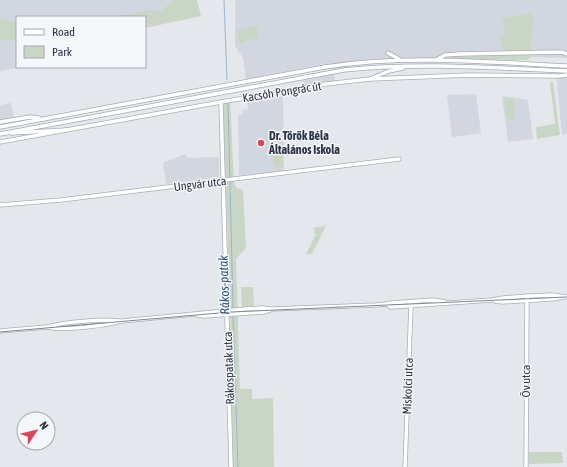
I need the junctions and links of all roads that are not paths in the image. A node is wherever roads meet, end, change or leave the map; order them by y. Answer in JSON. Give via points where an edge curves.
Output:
{"nodes":[{"id":1,"x":388,"y":53,"type":"dead end"},
{"id":2,"x":567,"y":54,"type":"edge"},
{"id":3,"x":402,"y":60,"type":"junction"},
{"id":4,"x":435,"y":60,"type":"junction"},
{"id":5,"x":410,"y":66,"type":"junction"},
{"id":6,"x":567,"y":66,"type":"edge"},
{"id":7,"x":567,"y":71,"type":"edge"},
{"id":8,"x":567,"y":74,"type":"edge"},
{"id":9,"x":370,"y":79,"type":"junction"},
{"id":10,"x":221,"y":102,"type":"junction"},
{"id":11,"x":46,"y":118,"type":"junction"},
{"id":12,"x":0,"y":122,"type":"edge"},
{"id":13,"x":0,"y":126,"type":"edge"},
{"id":14,"x":67,"y":130,"type":"junction"},
{"id":15,"x":1,"y":133,"type":"edge"},
{"id":16,"x":0,"y":142,"type":"edge"},
{"id":17,"x":399,"y":159,"type":"dead end"},
{"id":18,"x":225,"y":181,"type":"junction"},
{"id":19,"x":0,"y":205,"type":"edge"},
{"id":20,"x":566,"y":297,"type":"edge"},
{"id":21,"x":527,"y":298,"type":"junction"},
{"id":22,"x":445,"y":302,"type":"junction"},
{"id":23,"x":386,"y":304,"type":"junction"},
{"id":24,"x":411,"y":306,"type":"junction"},
{"id":25,"x":229,"y":312,"type":"junction"},
{"id":26,"x":0,"y":331,"type":"edge"},
{"id":27,"x":231,"y":467,"type":"edge"},
{"id":28,"x":405,"y":467,"type":"edge"},
{"id":29,"x":526,"y":467,"type":"edge"}],
"edges":[{"from":1,"to":3,"type":"street"},
{"from":2,"to":4,"type":"street","via":[[460,54],[445,55]]},
{"from":3,"to":4,"type":"street","name":"Kacsóh Pongrác út"},
{"from":3,"to":11,"type":"street","name":"Kacsóh Pongrác út","via":[[332,66]]},
{"from":4,"to":6,"type":"street","name":"Kacsóh Pongrác út"},
{"from":5,"to":7,"type":"street","name":"Kacsóh Pongrác út"},
{"from":5,"to":9,"type":"street"},
{"from":5,"to":15,"type":"street","name":"Kacsóh Pongrác út","via":[[332,72]]},
{"from":8,"to":9,"type":"street","name":"Kacsóh Pongrác út"},
{"from":9,"to":10,"type":"street","name":"Kacsóh Pongrác út"},
{"from":10,"to":14,"type":"street","name":"Kacsóh Pongrác út"},
{"from":10,"to":18,"type":"street","name":"Rákospatak utca"},
{"from":11,"to":12,"type":"street","via":[[30,117]]},
{"from":11,"to":13,"type":"street","name":"Kacsóh Pongrác út"},
{"from":14,"to":15,"type":"street"},
{"from":14,"to":16,"type":"street","name":"Kacsóh Pongrác út"},
{"from":17,"to":18,"type":"street","name":"Ungvár utca"},
{"from":18,"to":19,"type":"street","name":"Ungvár utca"},
{"from":18,"to":25,"type":"street","name":"Rákospatak utca"},
{"from":20,"to":21,"type":"street"},
{"from":21,"to":22,"type":"street","via":[[503,302]]},
{"from":21,"to":29,"type":"street","name":"Öv utca"},
{"from":22,"to":23,"type":"street","via":[[433,300]]},
{"from":22,"to":24,"type":"street"},
{"from":23,"to":24,"type":"street"},
{"from":23,"to":25,"type":"street","via":[[272,310],[263,308]]},
{"from":24,"to":28,"type":"street","name":"Miskolci utca"},
{"from":25,"to":26,"type":"street","via":[[204,316],[196,314],[94,321]]},
{"from":25,"to":27,"type":"street","name":"Rákospatak utca"}]}
